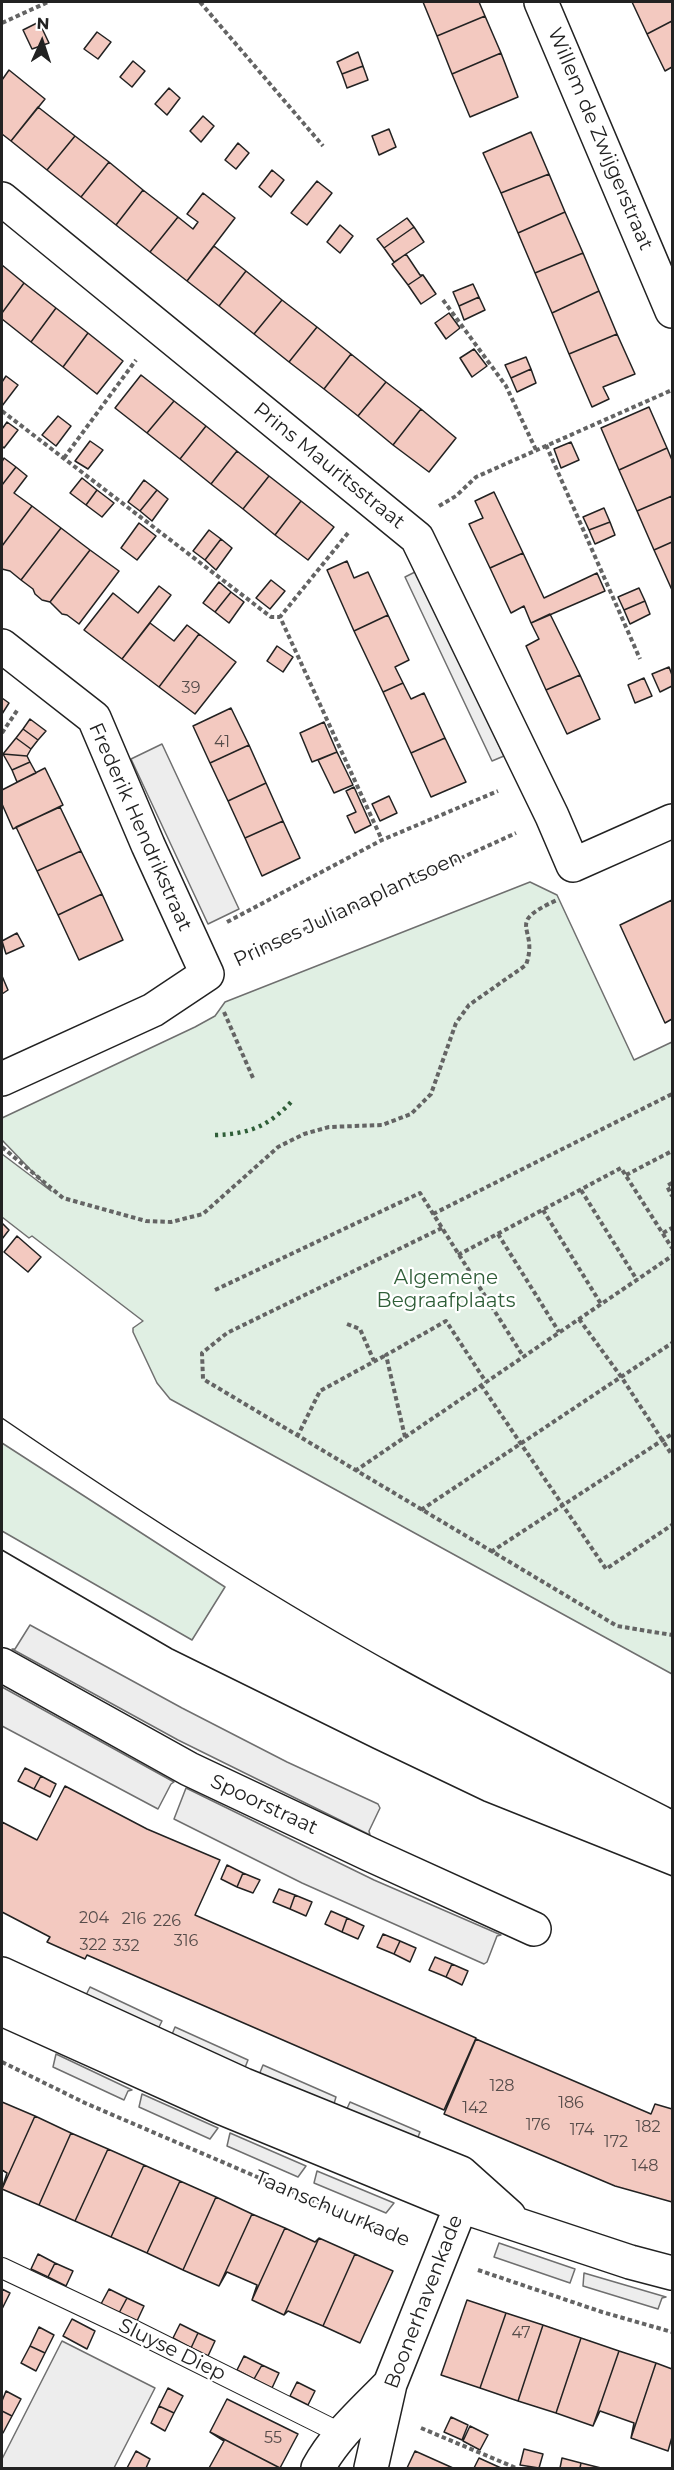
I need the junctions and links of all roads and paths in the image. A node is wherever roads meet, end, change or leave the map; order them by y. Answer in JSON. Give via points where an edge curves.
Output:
{"nodes":[{"id":1,"x":48,"y":2,"type":"edge"},
{"id":2,"x":200,"y":2,"type":"edge"},
{"id":3,"x":541,"y":2,"type":"edge"},
{"id":4,"x":2,"y":23,"type":"edge"},
{"id":5,"x":323,"y":146,"type":"dead end"},
{"id":6,"x":2,"y":199,"type":"edge"},
{"id":7,"x":443,"y":300,"type":"dead end"},
{"id":8,"x":672,"y":311,"type":"edge"},
{"id":9,"x":160,"y":328,"type":"junction"},
{"id":10,"x":2,"y":411,"type":"edge"},
{"id":11,"x":546,"y":445,"type":"dead end"},
{"id":12,"x":536,"y":450,"type":"dead end"},
{"id":13,"x":63,"y":458,"type":"junction"},
{"id":14,"x":280,"y":617,"type":"dead end"},
{"id":15,"x":2,"y":646,"type":"edge"},
{"id":16,"x":640,"y":659,"type":"dead end"},
{"id":17,"x":532,"y":776,"type":"junction"},
{"id":18,"x":552,"y":816,"type":"junction"},
{"id":19,"x":672,"y":820,"type":"edge"},
{"id":20,"x":573,"y":865,"type":"junction"},
{"id":21,"x":191,"y":940,"type":"junction"},
{"id":22,"x":207,"y":974,"type":"junction"},
{"id":23,"x":2,"y":1078,"type":"edge"},
{"id":24,"x":253,"y":1078,"type":"dead end"},
{"id":25,"x":672,"y":1094,"type":"edge"},
{"id":26,"x":2,"y":1147,"type":"edge"},
{"id":27,"x":672,"y":1151,"type":"edge"},
{"id":28,"x":626,"y":1175,"type":"junction"},
{"id":29,"x":672,"y":1183,"type":"edge"},
{"id":30,"x":580,"y":1190,"type":"junction"},
{"id":31,"x":672,"y":1196,"type":"edge"},
{"id":32,"x":543,"y":1210,"type":"junction"},
{"id":33,"x":433,"y":1214,"type":"junction"},
{"id":34,"x":442,"y":1228,"type":"junction"},
{"id":35,"x":672,"y":1228,"type":"edge"},
{"id":36,"x":663,"y":1233,"type":"junction"},
{"id":37,"x":498,"y":1234,"type":"junction"},
{"id":38,"x":672,"y":1248,"type":"edge"},
{"id":39,"x":458,"y":1255,"type":"junction"},
{"id":40,"x":672,"y":1256,"type":"edge"},
{"id":41,"x":637,"y":1280,"type":"junction"},
{"id":42,"x":215,"y":1290,"type":"dead end"},
{"id":43,"x":601,"y":1304,"type":"junction"},
{"id":44,"x":579,"y":1319,"type":"junction"},
{"id":45,"x":347,"y":1324,"type":"dead end"},
{"id":46,"x":560,"y":1332,"type":"junction"},
{"id":47,"x":672,"y":1343,"type":"edge"},
{"id":48,"x":386,"y":1355,"type":"junction"},
{"id":49,"x":523,"y":1356,"type":"junction"},
{"id":50,"x":374,"y":1361,"type":"junction"},
{"id":51,"x":622,"y":1378,"type":"junction"},
{"id":52,"x":486,"y":1382,"type":"junction"},
{"id":53,"x":481,"y":1385,"type":"junction"},
{"id":54,"x":672,"y":1434,"type":"edge"},
{"id":55,"x":297,"y":1437,"type":"junction"},
{"id":56,"x":405,"y":1437,"type":"junction"},
{"id":57,"x":662,"y":1441,"type":"junction"},
{"id":58,"x":522,"y":1445,"type":"junction"},
{"id":59,"x":672,"y":1455,"type":"edge"},
{"id":60,"x":355,"y":1471,"type":"junction"},
{"id":61,"x":563,"y":1507,"type":"junction"},
{"id":62,"x":421,"y":1510,"type":"junction"},
{"id":63,"x":672,"y":1525,"type":"edge"},
{"id":64,"x":491,"y":1552,"type":"junction"},
{"id":65,"x":672,"y":1635,"type":"edge"},
{"id":66,"x":2,"y":1665,"type":"edge"},
{"id":67,"x":534,"y":1929,"type":"dead end"},
{"id":68,"x":7,"y":2000,"type":"edge"},
{"id":69,"x":2,"y":2062,"type":"edge"},
{"id":70,"x":461,"y":2206,"type":"junction"},
{"id":71,"x":519,"y":2225,"type":"junction"},
{"id":72,"x":441,"y":2255,"type":"junction"},
{"id":73,"x":2,"y":2268,"type":"edge"},
{"id":74,"x":672,"y":2273,"type":"edge"},
{"id":75,"x":672,"y":2332,"type":"edge"},
{"id":76,"x":387,"y":2398,"type":"junction"},
{"id":77,"x":342,"y":2434,"type":"junction"},
{"id":78,"x":318,"y":2469,"type":"edge"},
{"id":79,"x":370,"y":2469,"type":"edge"},
{"id":80,"x":516,"y":2469,"type":"edge"}],
"edges":[{"from":1,"to":4,"type":"path"},
{"from":2,"to":5,"type":"path"},
{"from":3,"to":8,"type":"street","name":"Willem de Zwijgerstraat"},
{"from":6,"to":9,"type":"street","name":"Prins Mauritsstraat"},
{"from":7,"to":12,"type":"path","via":[[506,386]]},
{"from":9,"to":13,"type":"path"},
{"from":9,"to":17,"type":"street","name":"Prins Mauritsstraat","via":[[417,538]]},
{"from":10,"to":13,"type":"path"},
{"from":11,"to":16,"type":"path"},
{"from":13,"to":14,"type":"path","via":[[271,617]]},
{"from":15,"to":21,"type":"street","name":"Frederik Hendrikstraat","via":[[94,718]]},
{"from":17,"to":18,"type":"street","name":"Prins Mauritsstraat"},
{"from":17,"to":21,"type":"path","via":[[382,840]]},
{"from":18,"to":20,"type":"street"},
{"from":18,"to":22,"type":"path","name":"Prinses Julianaplantsoen"},
{"from":19,"to":20,"type":"street"},
{"from":20,"to":26,"type":"path","via":[[567,896],[528,916],[530,945],[526,964],[469,1005],[456,1023],[431,1094],[411,1114],[382,1125],[329,1127],[304,1134],[278,1147],[203,1214],[171,1222],[146,1221],[63,1198]]},
{"from":21,"to":22,"type":"street","name":"Frederik Hendrikstraat"},
{"from":22,"to":23,"type":"street","via":[[153,1010]]},
{"from":22,"to":24,"type":"path"},
{"from":25,"to":33,"type":"path"},
{"from":27,"to":28,"type":"path"},
{"from":28,"to":30,"type":"path","via":[[621,1168]]},
{"from":28,"to":36,"type":"path"},
{"from":29,"to":31,"type":"path","via":[[667,1186]]},
{"from":30,"to":32,"type":"path"},
{"from":30,"to":41,"type":"path"},
{"from":32,"to":37,"type":"path"},
{"from":32,"to":43,"type":"path"},
{"from":33,"to":34,"type":"path"},
{"from":33,"to":42,"type":"path","via":[[420,1192]]},
{"from":34,"to":39,"type":"path"},
{"from":34,"to":55,"type":"path","via":[[234,1329],[202,1353],[202,1379]]},
{"from":35,"to":36,"type":"path"},
{"from":36,"to":38,"type":"path"},
{"from":37,"to":39,"type":"path"},
{"from":37,"to":46,"type":"path"},
{"from":39,"to":49,"type":"path"},
{"from":40,"to":41,"type":"path"},
{"from":41,"to":43,"type":"path"},
{"from":43,"to":44,"type":"path"},
{"from":44,"to":46,"type":"path"},
{"from":44,"to":51,"type":"path"},
{"from":45,"to":50,"type":"path","via":[[360,1329]]},
{"from":46,"to":49,"type":"path"},
{"from":47,"to":51,"type":"path"},
{"from":48,"to":50,"type":"path"},
{"from":48,"to":52,"type":"path","via":[[446,1321]]},
{"from":48,"to":56,"type":"path"},
{"from":49,"to":52,"type":"path"},
{"from":50,"to":55,"type":"path","via":[[320,1391]]},
{"from":51,"to":57,"type":"path"},
{"from":51,"to":58,"type":"path"},
{"from":52,"to":53,"type":"path"},
{"from":53,"to":56,"type":"path"},
{"from":53,"to":58,"type":"path"},
{"from":54,"to":57,"type":"path"},
{"from":55,"to":60,"type":"path"},
{"from":56,"to":60,"type":"path"},
{"from":57,"to":59,"type":"path"},
{"from":57,"to":61,"type":"path"},
{"from":58,"to":61,"type":"path"},
{"from":58,"to":62,"type":"path"},
{"from":60,"to":62,"type":"path"},
{"from":61,"to":63,"type":"path","via":[[606,1569]]},
{"from":61,"to":64,"type":"path"},
{"from":62,"to":64,"type":"path"},
{"from":64,"to":65,"type":"path","via":[[617,1626]]},
{"from":66,"to":67,"type":"street","name":"Spoorstraat","via":[[189,1769]]},
{"from":68,"to":70,"type":"street","via":[[220,2108]]},
{"from":68,"to":71,"type":"street","via":[[244,2085],[461,2173]]},
{"from":69,"to":72,"type":"path","name":"Taanschuurkade","via":[[85,2103]]},
{"from":70,"to":71,"type":"street"},
{"from":70,"to":72,"type":"street","name":"Boonerhavenkade"},
{"from":71,"to":74,"type":"street"},
{"from":72,"to":75,"type":"path","name":"Taanschuurkade","via":[[602,2312]]},
{"from":72,"to":76,"type":"street","name":"Boonerhavenkade"},
{"from":73,"to":77,"type":"lane","name":"Sluyse Diep"},
{"from":76,"to":77,"type":"street"},
{"from":76,"to":79,"type":"street","name":"Boonerhavenkade"},
{"from":76,"to":80,"type":"path"},
{"from":77,"to":78,"type":"street"}]}
